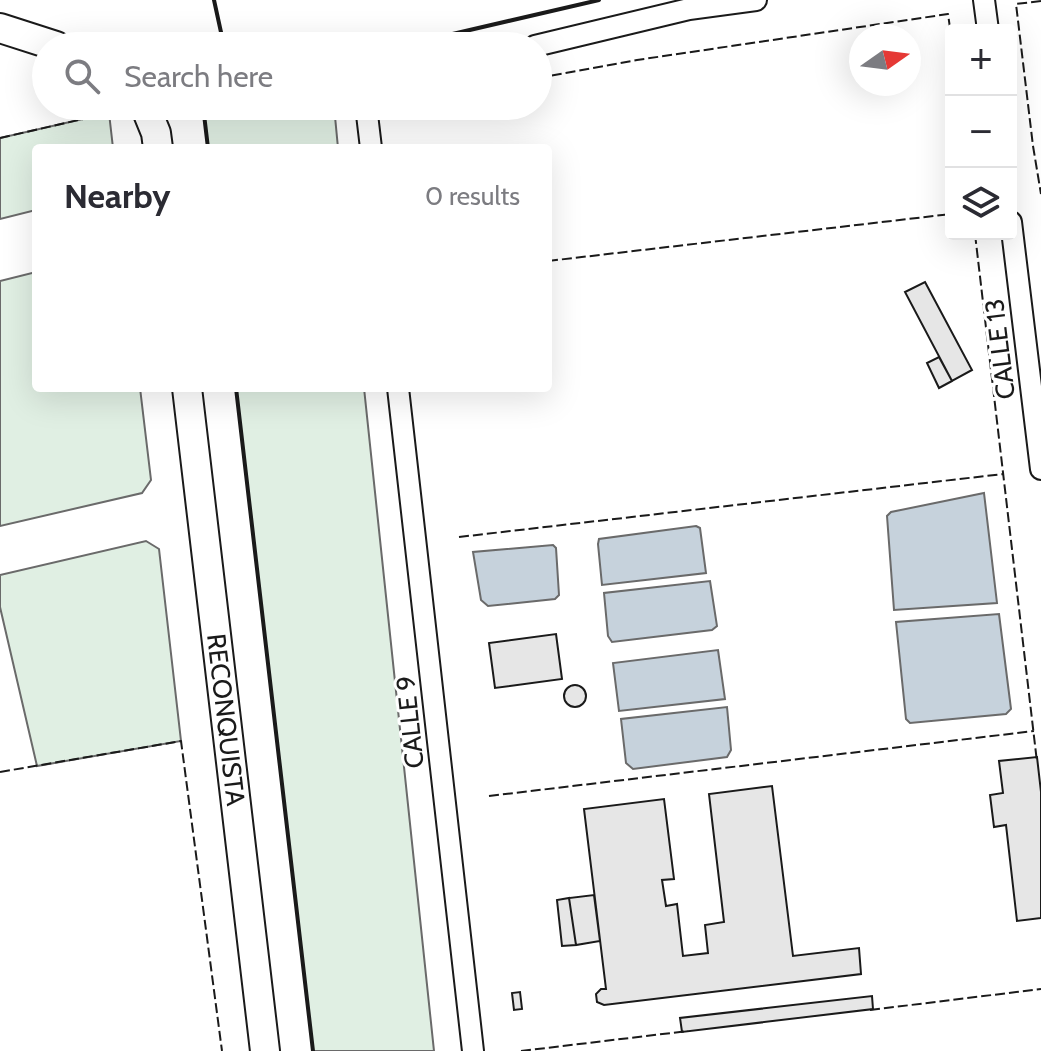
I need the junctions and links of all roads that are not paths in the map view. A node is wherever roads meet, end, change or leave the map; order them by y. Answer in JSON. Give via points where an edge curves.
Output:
{"nodes":[{"id":1,"x":756,"y":0,"type":"edge"},
{"id":2,"x":984,"y":0,"type":"edge"},
{"id":3,"x":987,"y":24,"type":"edge"},
{"id":4,"x":0,"y":28,"type":"edge"},
{"id":5,"x":32,"y":38,"type":"edge"},
{"id":6,"x":552,"y":42,"type":"edge"},
{"id":7,"x":151,"y":120,"type":"edge"},
{"id":8,"x":368,"y":120,"type":"edge"},
{"id":9,"x":157,"y":144,"type":"edge"},
{"id":10,"x":371,"y":144,"type":"edge"},
{"id":11,"x":1013,"y":240,"type":"edge"},
{"id":12,"x":187,"y":392,"type":"edge"},
{"id":13,"x":398,"y":392,"type":"edge"},
{"id":14,"x":1041,"y":469,"type":"edge"},
{"id":15,"x":265,"y":1051,"type":"edge"},
{"id":16,"x":473,"y":1051,"type":"edge"}],
"edges":[{"from":1,"to":6,"type":"street","via":[[689,9]]},
{"from":2,"to":3,"type":"street"},
{"from":4,"to":5,"type":"street"},
{"from":7,"to":9,"type":"street"},
{"from":8,"to":10,"type":"street"},
{"from":11,"to":14,"type":"street","name":"CALLE 13"},
{"from":12,"to":15,"type":"street","name":"RECONQUISTA"},
{"from":13,"to":16,"type":"street","name":"CALLE 9"}]}
